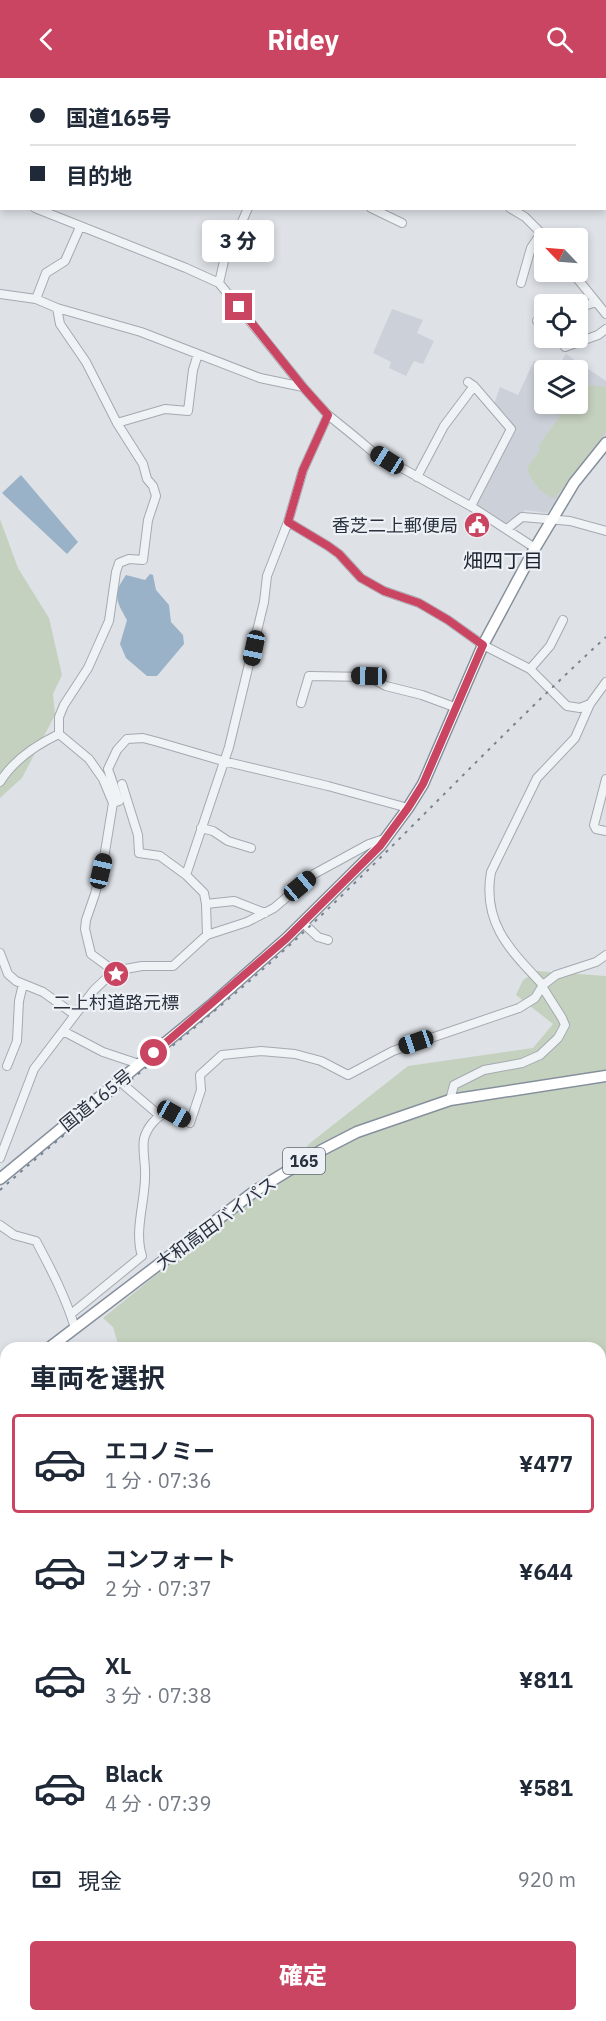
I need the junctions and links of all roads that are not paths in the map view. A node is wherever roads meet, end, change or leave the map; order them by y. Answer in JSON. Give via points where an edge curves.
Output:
{"nodes":[{"id":1,"x":40,"y":210,"type":"edge"},
{"id":2,"x":247,"y":210,"type":"edge"},
{"id":3,"x":375,"y":210,"type":"edge"},
{"id":4,"x":513,"y":210,"type":"edge"},
{"id":5,"x":402,"y":223,"type":"dead end"},
{"id":6,"x":80,"y":227,"type":"junction"},
{"id":7,"x":535,"y":228,"type":"edge"},
{"id":8,"x":534,"y":245,"type":"edge"},
{"id":9,"x":580,"y":282,"type":"edge"},
{"id":10,"x":520,"y":283,"type":"dead end"},
{"id":11,"x":219,"y":284,"type":"junction"},
{"id":12,"x":0,"y":294,"type":"edge"},
{"id":13,"x":36,"y":299,"type":"junction"},
{"id":14,"x":596,"y":302,"type":"junction"},
{"id":15,"x":588,"y":305,"type":"edge"},
{"id":16,"x":57,"y":308,"type":"junction"},
{"id":17,"x":606,"y":314,"type":"edge"},
{"id":18,"x":606,"y":329,"type":"edge"},
{"id":19,"x":588,"y":339,"type":"edge"},
{"id":20,"x":198,"y":354,"type":"junction"},
{"id":21,"x":303,"y":387,"type":"junction"},
{"id":22,"x":328,"y":415,"type":"junction"},
{"id":23,"x":117,"y":423,"type":"junction"},
{"id":24,"x":606,"y":443,"type":"edge"},
{"id":25,"x":417,"y":477,"type":"junction"},
{"id":26,"x":471,"y":506,"type":"junction"},
{"id":27,"x":551,"y":519,"type":"junction"},
{"id":28,"x":288,"y":522,"type":"junction"},
{"id":29,"x":507,"y":529,"type":"junction"},
{"id":30,"x":606,"y":531,"type":"edge"},
{"id":31,"x":535,"y":548,"type":"junction"},
{"id":32,"x":563,"y":620,"type":"dead end"},
{"id":33,"x":483,"y":645,"type":"junction"},
{"id":34,"x":530,"y":669,"type":"junction"},
{"id":35,"x":606,"y":682,"type":"edge"},
{"id":36,"x":602,"y":695,"type":"edge"},
{"id":37,"x":301,"y":703,"type":"dead end"},
{"id":38,"x":590,"y":704,"type":"junction"},
{"id":39,"x":457,"y":708,"type":"junction"},
{"id":40,"x":59,"y":734,"type":"junction"},
{"id":41,"x":223,"y":761,"type":"junction"},
{"id":42,"x":606,"y":779,"type":"edge"},
{"id":43,"x":0,"y":782,"type":"edge"},
{"id":44,"x":122,"y":784,"type":"dead end"},
{"id":45,"x":113,"y":803,"type":"junction"},
{"id":46,"x":408,"y":808,"type":"junction"},
{"id":47,"x":201,"y":828,"type":"junction"},
{"id":48,"x":606,"y":831,"type":"edge"},
{"id":49,"x":386,"y":839,"type":"junction"},
{"id":50,"x":251,"y":848,"type":"dead end"},
{"id":51,"x":186,"y":875,"type":"junction"},
{"id":52,"x":206,"y":904,"type":"junction"},
{"id":53,"x":265,"y":913,"type":"junction"},
{"id":54,"x":303,"y":923,"type":"junction"},
{"id":55,"x":207,"y":934,"type":"junction"},
{"id":56,"x":328,"y":940,"type":"dead end"},
{"id":57,"x":0,"y":953,"type":"edge"},
{"id":58,"x":606,"y":955,"type":"edge"},
{"id":59,"x":114,"y":971,"type":"junction"},
{"id":60,"x":4,"y":974,"type":"edge"},
{"id":61,"x":23,"y":984,"type":"junction"},
{"id":62,"x":543,"y":987,"type":"junction"},
{"id":63,"x":75,"y":1015,"type":"junction"},
{"id":64,"x":63,"y":1031,"type":"junction"},
{"id":65,"x":139,"y":1064,"type":"junction"},
{"id":66,"x":8,"y":1066,"type":"dead end"},
{"id":67,"x":606,"y":1076,"type":"edge"},
{"id":68,"x":121,"y":1079,"type":"junction"},
{"id":69,"x":450,"y":1100,"type":"junction"},
{"id":70,"x":159,"y":1115,"type":"junction"},
{"id":71,"x":3,"y":1139,"type":"edge"},
{"id":72,"x":0,"y":1158,"type":"edge"},
{"id":73,"x":0,"y":1179,"type":"edge"},
{"id":74,"x":0,"y":1225,"type":"edge"},
{"id":75,"x":71,"y":1314,"type":"junction"},
{"id":76,"x":75,"y":1328,"type":"junction"},
{"id":77,"x":57,"y":1342,"type":"edge"}],
"edges":[{"from":1,"to":6,"type":"street"},
{"from":2,"to":11,"type":"street","via":[[229,239]]},
{"from":3,"to":5,"type":"street"},
{"from":4,"to":7,"type":"street"},
{"from":6,"to":11,"type":"street"},
{"from":6,"to":13,"type":"street","via":[[65,261],[46,273]]},
{"from":8,"to":10,"type":"street"},
{"from":9,"to":14,"type":"street"},
{"from":11,"to":21,"type":"street"},
{"from":12,"to":13,"type":"street"},
{"from":13,"to":16,"type":"street"},
{"from":14,"to":15,"type":"street"},
{"from":14,"to":17,"type":"street"},
{"from":16,"to":20,"type":"street","via":[[141,332]]},
{"from":16,"to":23,"type":"street","via":[[60,324],[86,362]]},
{"from":18,"to":19,"type":"street"},
{"from":20,"to":21,"type":"street","via":[[260,378]]},
{"from":20,"to":23,"type":"street","via":[[188,411],[165,409]]},
{"from":21,"to":22,"type":"street"},
{"from":22,"to":25,"type":"street","via":[[373,452]]},
{"from":22,"to":28,"type":"street","via":[[303,470]]},
{"from":23,"to":40,"type":"street","via":[[143,464],[156,496],[148,520],[143,560],[119,563],[109,621],[88,668],[64,705]]},
{"from":24,"to":27,"type":"highway","name":"国道165号"},
{"from":25,"to":26,"type":"street"},
{"from":25,"to":26,"type":"street","via":[[471,384],[511,429]]},
{"from":26,"to":29,"type":"street"},
{"from":27,"to":29,"type":"street","via":[[522,517]]},
{"from":27,"to":30,"type":"street"},
{"from":27,"to":31,"type":"highway","name":"国道165号"},
{"from":28,"to":33,"type":"street","via":[[339,554],[361,578],[419,603]]},
{"from":28,"to":41,"type":"street","via":[[267,576],[251,661]]},
{"from":29,"to":31,"type":"street"},
{"from":31,"to":33,"type":"highway","name":"国道165号"},
{"from":32,"to":34,"type":"street","via":[[550,646]]},
{"from":33,"to":34,"type":"street"},
{"from":33,"to":39,"type":"highway","name":"国道165号"},
{"from":34,"to":38,"type":"street","via":[[567,706],[580,708]]},
{"from":35,"to":36,"type":"street"},
{"from":36,"to":38,"type":"street"},
{"from":37,"to":39,"type":"street","via":[[309,676],[369,676],[386,686]]},
{"from":38,"to":62,"type":"street","via":[[575,738],[537,778],[489,880],[491,913],[497,929]]},
{"from":39,"to":46,"type":"highway","name":"国道165号"},
{"from":40,"to":43,"type":"street","via":[[33,748]]},
{"from":40,"to":45,"type":"street","via":[[89,759]]},
{"from":41,"to":45,"type":"street","via":[[143,738],[127,739],[108,769],[119,801]]},
{"from":41,"to":46,"type":"street"},
{"from":41,"to":47,"type":"street"},
{"from":42,"to":48,"type":"street","via":[[594,825]]},
{"from":44,"to":51,"type":"street","via":[[138,835],[139,853],[160,856]]},
{"from":45,"to":59,"type":"street","via":[[104,858],[85,929],[91,954]]},
{"from":46,"to":49,"type":"highway","name":"国道165号"},
{"from":47,"to":50,"type":"street"},
{"from":47,"to":51,"type":"street"},
{"from":49,"to":53,"type":"street","via":[[314,874]]},
{"from":49,"to":54,"type":"highway","name":"国道165号"},
{"from":51,"to":52,"type":"street","via":[[204,893]]},
{"from":52,"to":53,"type":"street","via":[[234,902]]},
{"from":52,"to":55,"type":"street"},
{"from":53,"to":55,"type":"street"},
{"from":54,"to":56,"type":"street","via":[[318,937]]},
{"from":54,"to":65,"type":"highway","name":"国道165号"},
{"from":55,"to":59,"type":"street","via":[[173,966]]},
{"from":57,"to":60,"type":"street"},
{"from":58,"to":62,"type":"street","via":[[556,975]]},
{"from":59,"to":63,"type":"street"},
{"from":60,"to":61,"type":"street"},
{"from":61,"to":63,"type":"street","via":[[43,992]]},
{"from":61,"to":66,"type":"street","via":[[17,1041]]},
{"from":62,"to":69,"type":"street","via":[[565,1025],[558,1038],[540,1055],[522,1063],[484,1070],[454,1085]]},
{"from":62,"to":70,"type":"street","via":[[535,998],[519,1008],[393,1051],[348,1076],[321,1061],[295,1054],[261,1051],[222,1055],[200,1075],[201,1090],[190,1122],[167,1112]]},
{"from":63,"to":64,"type":"street"},
{"from":64,"to":65,"type":"street"},
{"from":64,"to":71,"type":"street","via":[[34,1069]]},
{"from":65,"to":68,"type":"highway","name":"国道165号"},
{"from":67,"to":69,"type":"highway","name":"大和高田バイパス","number":"165"},
{"from":68,"to":70,"type":"street"},
{"from":68,"to":73,"type":"highway","name":"国道165号"},
{"from":69,"to":76,"type":"highway","name":"大和高田バイパス","number":"165","via":[[357,1132],[322,1150],[255,1191]]},
{"from":70,"to":75,"type":"street","via":[[144,1140],[142,1256]]},
{"from":71,"to":72,"type":"street"},
{"from":74,"to":75,"type":"street","via":[[14,1235],[36,1241]]},
{"from":75,"to":76,"type":"street"},
{"from":76,"to":77,"type":"highway","name":"大和高田バイパス","number":"165"}]}
